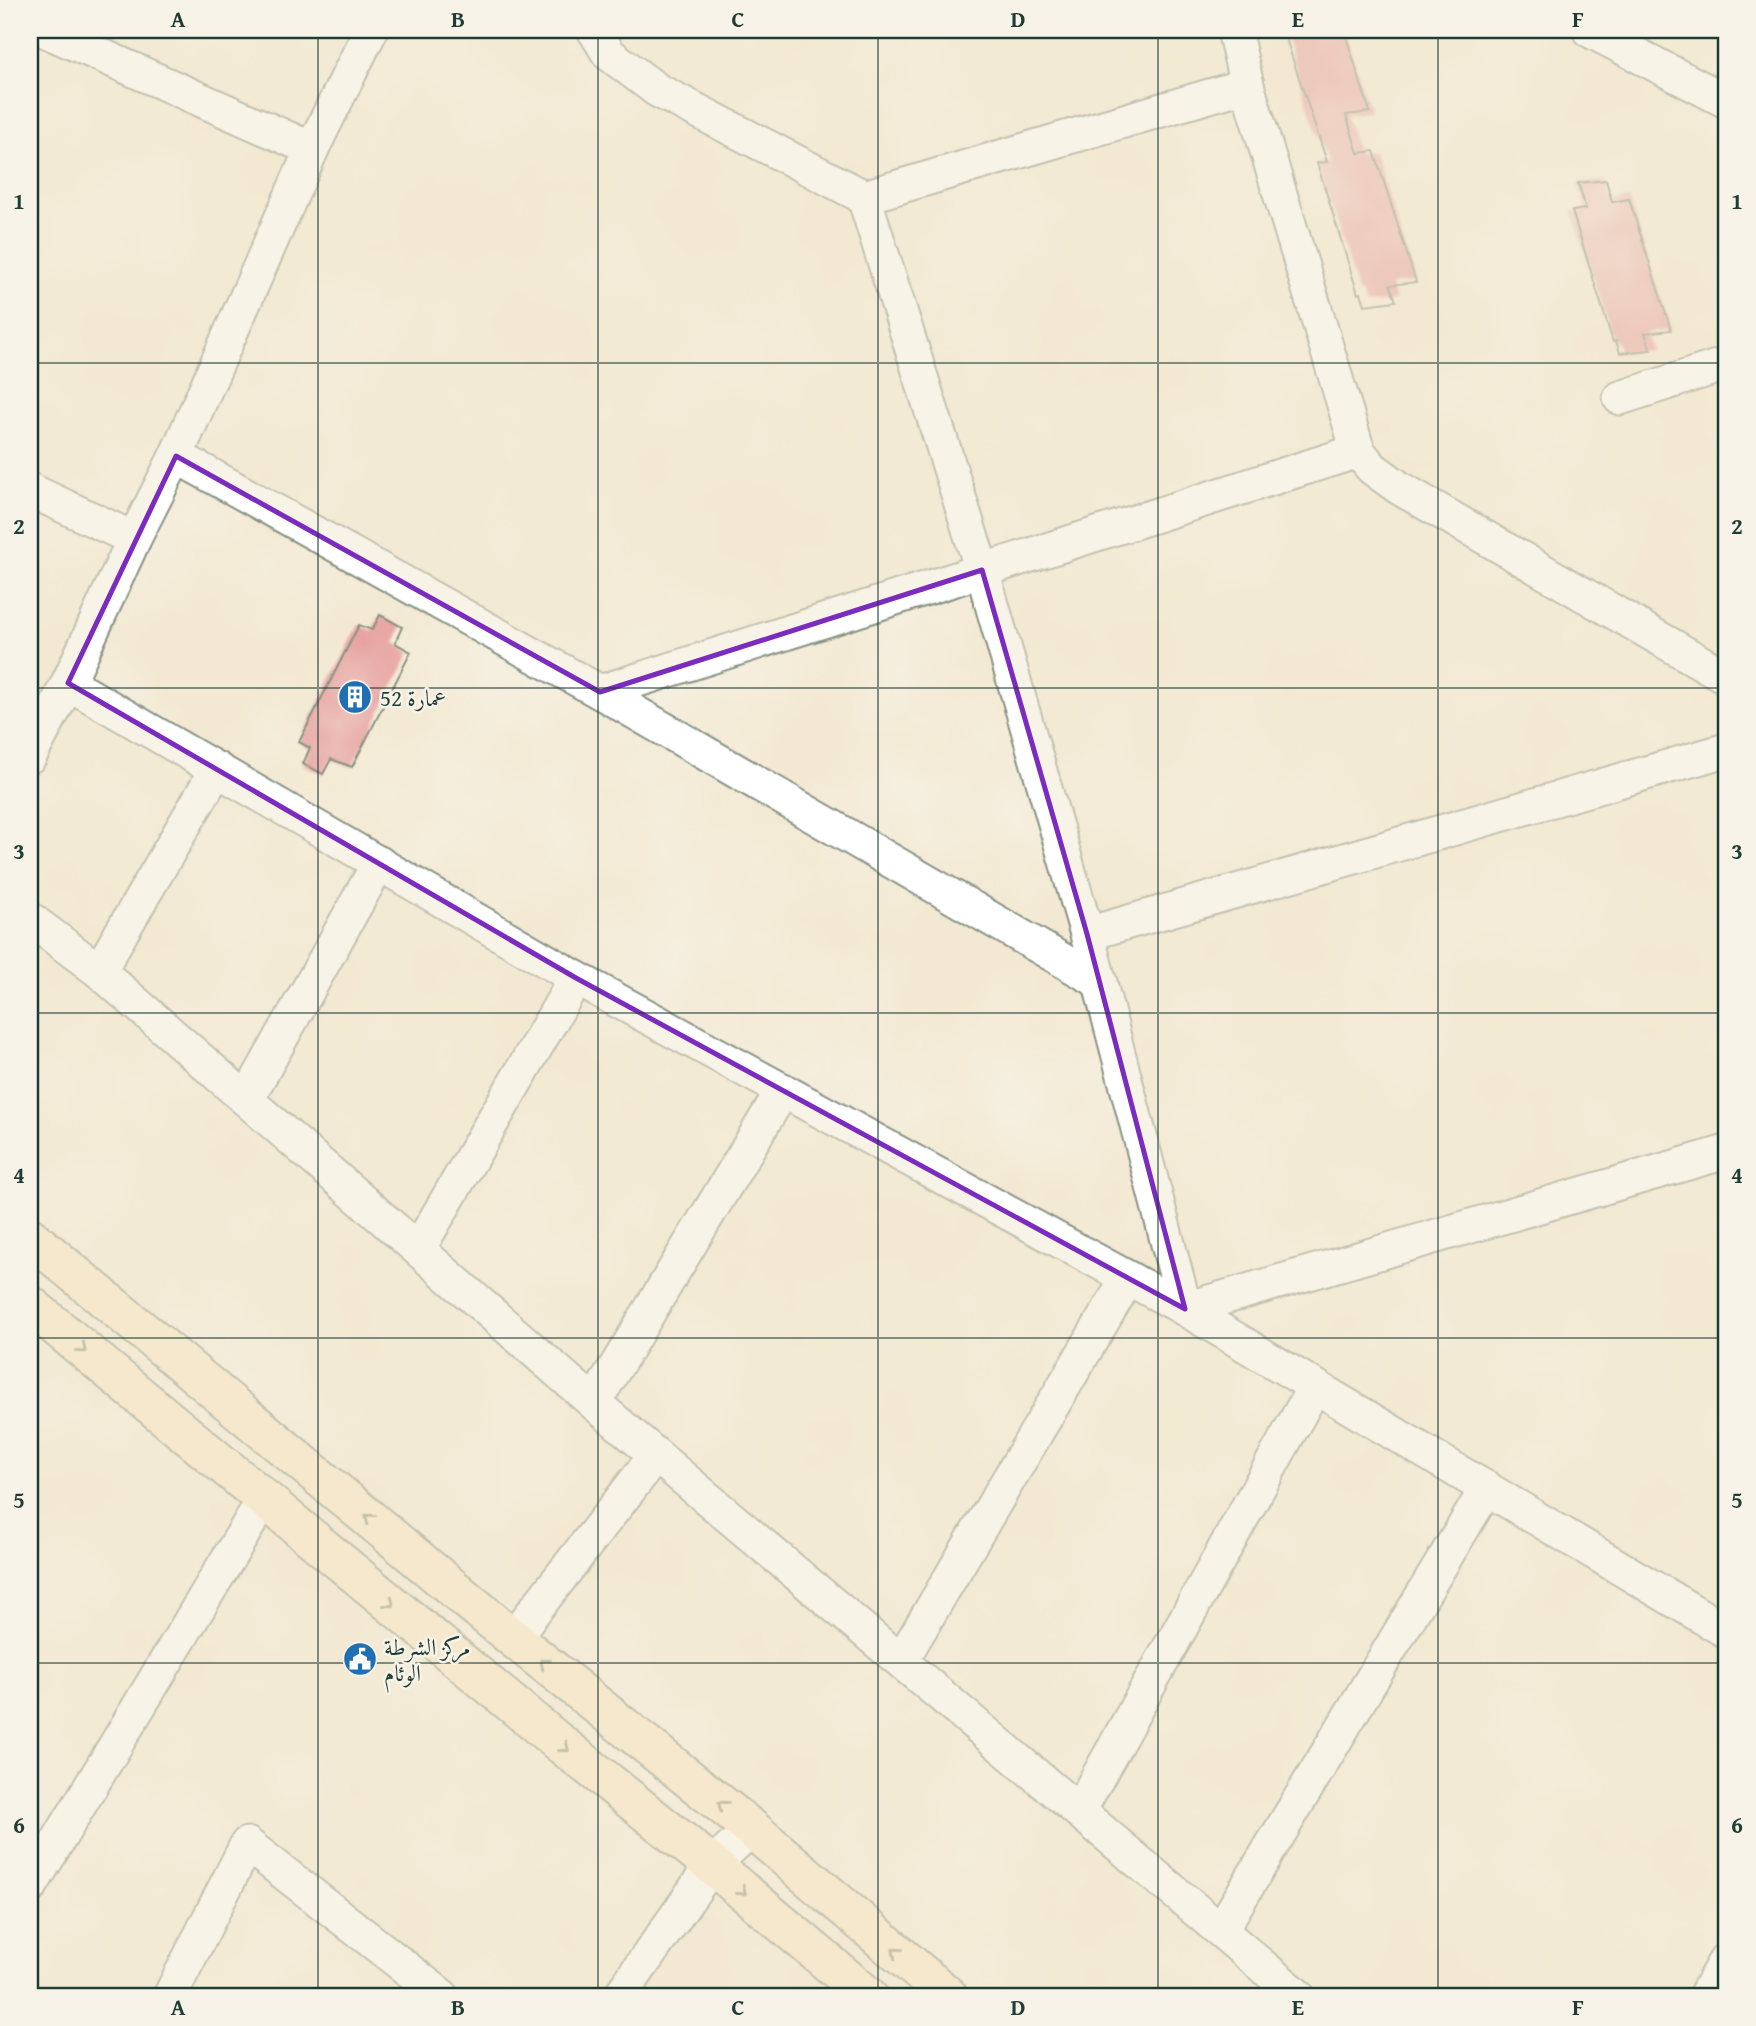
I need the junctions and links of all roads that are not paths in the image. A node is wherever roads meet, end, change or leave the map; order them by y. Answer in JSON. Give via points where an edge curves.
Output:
{"nodes":[{"id":1,"x":44,"y":30,"type":"edge"},
{"id":2,"x":371,"y":30,"type":"edge"},
{"id":3,"x":594,"y":30,"type":"edge"},
{"id":4,"x":1234,"y":30,"type":"edge"},
{"id":5,"x":1589,"y":30,"type":"edge"},
{"id":6,"x":1247,"y":85,"type":"junction"},
{"id":7,"x":1726,"y":101,"type":"edge"},
{"id":8,"x":312,"y":149,"type":"junction"},
{"id":9,"x":864,"y":197,"type":"junction"},
{"id":10,"x":1726,"y":364,"type":"edge"},
{"id":11,"x":1620,"y":398,"type":"dead end"},
{"id":12,"x":1358,"y":451,"type":"junction"},
{"id":13,"x":176,"y":456,"type":"junction"},
{"id":14,"x":30,"y":491,"type":"edge"},
{"id":15,"x":134,"y":539,"type":"junction"},
{"id":16,"x":982,"y":570,"type":"junction"},
{"id":17,"x":1726,"y":677,"type":"edge"},
{"id":18,"x":68,"y":683,"type":"junction"},
{"id":19,"x":600,"y":692,"type":"junction"},
{"id":20,"x":1726,"y":750,"type":"edge"},
{"id":21,"x":30,"y":756,"type":"edge"},
{"id":22,"x":217,"y":769,"type":"junction"},
{"id":23,"x":379,"y":863,"type":"junction"},
{"id":24,"x":30,"y":919,"type":"edge"},
{"id":25,"x":1087,"y":934,"type":"junction"},
{"id":26,"x":99,"y":971,"type":"junction"},
{"id":27,"x":576,"y":978,"type":"junction"},
{"id":28,"x":1100,"y":982,"type":"junction"},
{"id":29,"x":783,"y":1090,"type":"junction"},
{"id":30,"x":247,"y":1099,"type":"junction"},
{"id":31,"x":1726,"y":1152,"type":"edge"},
{"id":32,"x":30,"y":1237,"type":"edge"},
{"id":33,"x":419,"y":1248,"type":"junction"},
{"id":34,"x":1128,"y":1278,"type":"junction"},
{"id":35,"x":30,"y":1305,"type":"edge"},
{"id":36,"x":1185,"y":1309,"type":"junction"},
{"id":37,"x":1315,"y":1386,"type":"junction"},
{"id":38,"x":593,"y":1403,"type":"junction"},
{"id":39,"x":656,"y":1455,"type":"junction"},
{"id":40,"x":1487,"y":1488,"type":"junction"},
{"id":41,"x":264,"y":1499,"type":"junction"},
{"id":42,"x":1726,"y":1631,"type":"edge"},
{"id":43,"x":513,"y":1638,"type":"junction"},
{"id":44,"x":901,"y":1661,"type":"junction"},
{"id":45,"x":1079,"y":1811,"type":"junction"},
{"id":46,"x":752,"y":1829,"type":"junction"},
{"id":47,"x":712,"y":1865,"type":"junction"},
{"id":48,"x":30,"y":1887,"type":"edge"},
{"id":49,"x":1221,"y":1930,"type":"junction"},
{"id":50,"x":1726,"y":1959,"type":"edge"},
{"id":51,"x":170,"y":1996,"type":"edge"},
{"id":52,"x":442,"y":1996,"type":"edge"},
{"id":53,"x":620,"y":1996,"type":"edge"},
{"id":54,"x":868,"y":1996,"type":"edge"},
{"id":55,"x":948,"y":1996,"type":"edge"},
{"id":56,"x":1298,"y":1996,"type":"edge"},
{"id":57,"x":1705,"y":1996,"type":"edge"}],
"edges":[{"from":1,"to":8,"type":"street"},
{"from":2,"to":8,"type":"street"},
{"from":3,"to":9,"type":"street","via":[[609,54],[657,90]]},
{"from":4,"to":6,"type":"street"},
{"from":5,"to":7,"type":"street"},
{"from":6,"to":9,"type":"street"},
{"from":6,"to":12,"type":"street"},
{"from":8,"to":13,"type":"street"},
{"from":9,"to":16,"type":"street"},
{"from":10,"to":11,"type":"street"},
{"from":12,"to":16,"type":"street"},
{"from":12,"to":17,"type":"street","via":[[1398,487]]},
{"from":13,"to":15,"type":"street"},
{"from":13,"to":19,"type":"street"},
{"from":14,"to":15,"type":"street"},
{"from":15,"to":18,"type":"street"},
{"from":16,"to":19,"type":"street"},
{"from":16,"to":25,"type":"street"},
{"from":18,"to":21,"type":"street"},
{"from":18,"to":22,"type":"street"},
{"from":19,"to":28,"type":"street"},
{"from":20,"to":25,"type":"street"},
{"from":22,"to":23,"type":"street"},
{"from":22,"to":26,"type":"street"},
{"from":23,"to":27,"type":"street"},
{"from":23,"to":30,"type":"street"},
{"from":24,"to":26,"type":"street"},
{"from":25,"to":28,"type":"street"},
{"from":26,"to":30,"type":"street"},
{"from":27,"to":29,"type":"street"},
{"from":27,"to":33,"type":"street"},
{"from":28,"to":36,"type":"street"},
{"from":29,"to":34,"type":"street"},
{"from":29,"to":38,"type":"street"},
{"from":30,"to":33,"type":"street"},
{"from":31,"to":36,"type":"street"},
{"from":43,"to":32,"type":"main road","one_way":true},
{"from":33,"to":38,"type":"street"},
{"from":34,"to":36,"type":"street"},
{"from":34,"to":44,"type":"street"},
{"from":35,"to":41,"type":"main road","one_way":true},
{"from":36,"to":37,"type":"street"},
{"from":37,"to":40,"type":"street"},
{"from":37,"to":45,"type":"street"},
{"from":38,"to":39,"type":"street"},
{"from":39,"to":43,"type":"street"},
{"from":39,"to":44,"type":"street"},
{"from":40,"to":42,"type":"street"},
{"from":40,"to":49,"type":"street"},
{"from":41,"to":47,"type":"main road","one_way":true},
{"from":41,"to":48,"type":"street"},
{"from":46,"to":43,"type":"main road","one_way":true},
{"from":44,"to":45,"type":"street"},
{"from":45,"to":49,"type":"street"},
{"from":46,"to":47,"type":"street"},
{"from":55,"to":46,"type":"main road","one_way":true},
{"from":47,"to":53,"type":"street"},
{"from":47,"to":54,"type":"main road","one_way":true},
{"from":49,"to":56,"type":"street"},
{"from":50,"to":57,"type":"street"},
{"from":51,"to":52,"type":"street","via":[[247,1844]]}]}
